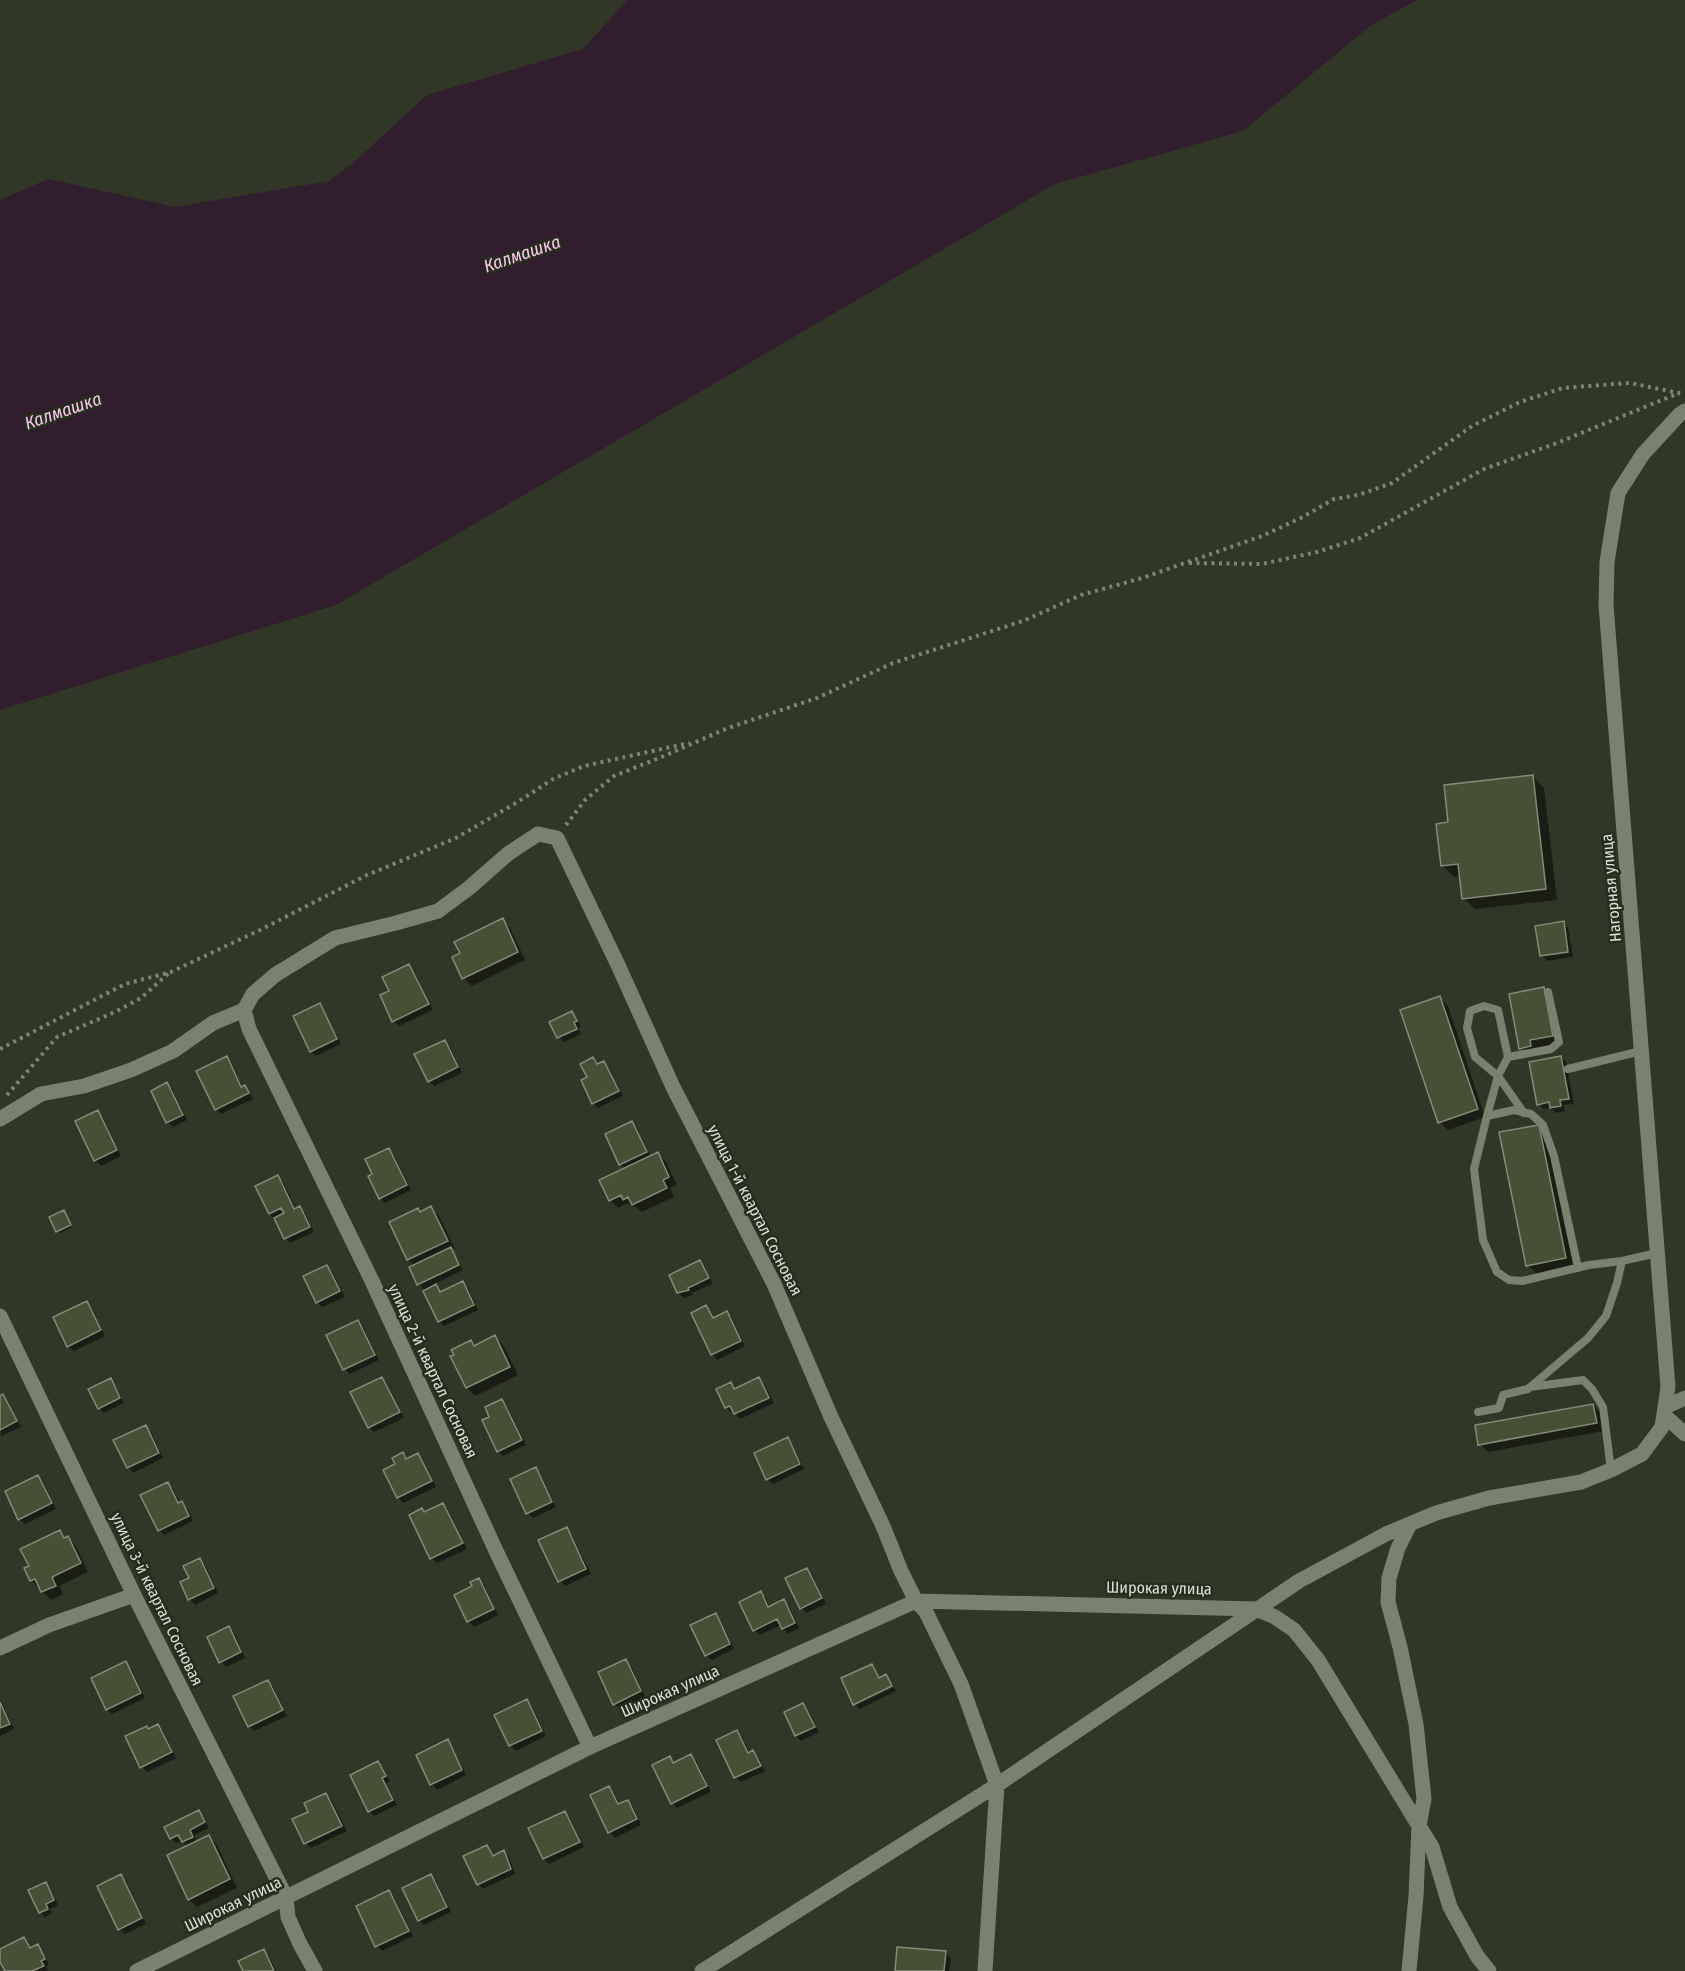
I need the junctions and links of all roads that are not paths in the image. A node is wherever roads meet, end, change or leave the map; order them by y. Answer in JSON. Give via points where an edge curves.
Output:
{"nodes":[{"id":1,"x":1685,"y":411,"type":"edge"},
{"id":2,"x":1548,"y":992,"type":"dead end"},
{"id":3,"x":244,"y":1010,"type":"junction"},
{"id":4,"x":1641,"y":1051,"type":"junction"},
{"id":5,"x":1508,"y":1057,"type":"junction"},
{"id":6,"x":1568,"y":1069,"type":"dead end"},
{"id":7,"x":1497,"y":1076,"type":"junction"},
{"id":8,"x":1524,"y":1113,"type":"junction"},
{"id":9,"x":1487,"y":1116,"type":"junction"},
{"id":10,"x":0,"y":1119,"type":"edge"},
{"id":11,"x":1657,"y":1253,"type":"junction"},
{"id":12,"x":1622,"y":1261,"type":"junction"},
{"id":13,"x":1578,"y":1268,"type":"junction"},
{"id":14,"x":0,"y":1316,"type":"edge"},
{"id":15,"x":1530,"y":1387,"type":"junction"},
{"id":16,"x":1685,"y":1398,"type":"edge"},
{"id":17,"x":1664,"y":1411,"type":"junction"},
{"id":18,"x":1478,"y":1412,"type":"dead end"},
{"id":19,"x":1685,"y":1434,"type":"edge"},
{"id":20,"x":1611,"y":1470,"type":"junction"},
{"id":21,"x":1410,"y":1524,"type":"junction"},
{"id":22,"x":134,"y":1595,"type":"junction"},
{"id":23,"x":916,"y":1601,"type":"junction"},
{"id":24,"x":1256,"y":1609,"type":"junction"},
{"id":25,"x":0,"y":1648,"type":"edge"},
{"id":26,"x":590,"y":1747,"type":"junction"},
{"id":27,"x":997,"y":1785,"type":"junction"},
{"id":28,"x":1419,"y":1826,"type":"junction"},
{"id":29,"x":286,"y":1897,"type":"junction"},
{"id":30,"x":137,"y":1971,"type":"edge"},
{"id":31,"x":315,"y":1971,"type":"edge"},
{"id":32,"x":702,"y":1971,"type":"edge"},
{"id":33,"x":985,"y":1971,"type":"edge"},
{"id":34,"x":1408,"y":1971,"type":"edge"},
{"id":35,"x":1488,"y":1971,"type":"edge"}],
"edges":[{"from":1,"to":4,"type":"street","name":"Нагорная улица","via":[[1642,454],[1618,493],[1607,562],[1606,605]]},
{"from":2,"to":5,"type":"lane","via":[[1559,1042],[1551,1049]]},
{"from":3,"to":10,"type":"street","via":[[213,1023],[173,1052],[84,1086],[41,1095]]},
{"from":3,"to":23,"type":"street","name":"улица 1-й квартал Сосновая","via":[[253,994],[275,975],[335,938],[438,910],[508,853],[538,834],[557,838],[673,1087],[774,1284]]},
{"from":3,"to":26,"type":"street","name":"улица 2-й квартал Сосновая","via":[[249,1029]]},
{"from":4,"to":6,"type":"lane"},
{"from":4,"to":11,"type":"street","name":"Нагорная улица"},
{"from":5,"to":7,"type":"lane"},
{"from":5,"to":7,"type":"lane","via":[[1498,1011],[1484,1006],[1470,1011],[1467,1028],[1475,1058]]},
{"from":7,"to":8,"type":"lane"},
{"from":7,"to":9,"type":"lane"},
{"from":8,"to":9,"type":"lane","via":[[1514,1110]]},
{"from":8,"to":13,"type":"lane","via":[[1543,1125],[1554,1156]]},
{"from":9,"to":13,"type":"lane","via":[[1474,1169],[1484,1240],[1497,1272],[1509,1280],[1522,1281]]},
{"from":11,"to":12,"type":"lane"},
{"from":11,"to":17,"type":"street","name":"Нагорная улица","via":[[1668,1387]]},
{"from":12,"to":13,"type":"lane"},
{"from":12,"to":15,"type":"lane","via":[[1606,1316],[1588,1338]]},
{"from":14,"to":22,"type":"street","name":"улица 3-й квартал Сосновая"},
{"from":15,"to":18,"type":"lane","via":[[1503,1395],[1499,1408]]},
{"from":15,"to":20,"type":"lane","via":[[1583,1380],[1592,1389],[1603,1407]]},
{"from":16,"to":17,"type":"street"},
{"from":17,"to":19,"type":"street"},
{"from":17,"to":20,"type":"street","name":"Нагорная улица","via":[[1662,1427],[1642,1454]]},
{"from":20,"to":21,"type":"street","name":"Нагорная улица","via":[[1581,1482],[1489,1498]]},
{"from":21,"to":24,"type":"street","name":"Нагорная улица","via":[[1299,1581]]},
{"from":21,"to":28,"type":"street","via":[[1389,1578],[1388,1602],[1416,1724],[1424,1799]]},
{"from":22,"to":25,"type":"street","via":[[48,1625]]},
{"from":22,"to":29,"type":"street","name":"улица 3-й квартал Сосновая"},
{"from":23,"to":24,"type":"street","name":"Широкая улица"},
{"from":23,"to":26,"type":"street","name":"Широкая улица"},
{"from":23,"to":27,"type":"street","name":"улица 1-й квартал Сосновая","via":[[926,1612],[961,1684]]},
{"from":24,"to":27,"type":"street","name":"Нагорная улица"},
{"from":24,"to":28,"type":"street","via":[[1294,1630],[1318,1660]]},
{"from":26,"to":29,"type":"street","name":"Широкая улица"},
{"from":27,"to":32,"type":"street","name":"Нагорная улица"},
{"from":27,"to":33,"type":"street"},
{"from":28,"to":34,"type":"street"},
{"from":28,"to":35,"type":"street","via":[[1432,1847],[1450,1907]]},
{"from":29,"to":30,"type":"street","name":"Широкая улица"},
{"from":29,"to":31,"type":"street","name":"улица 3-й квартал Сосновая","via":[[288,1917]]}]}
